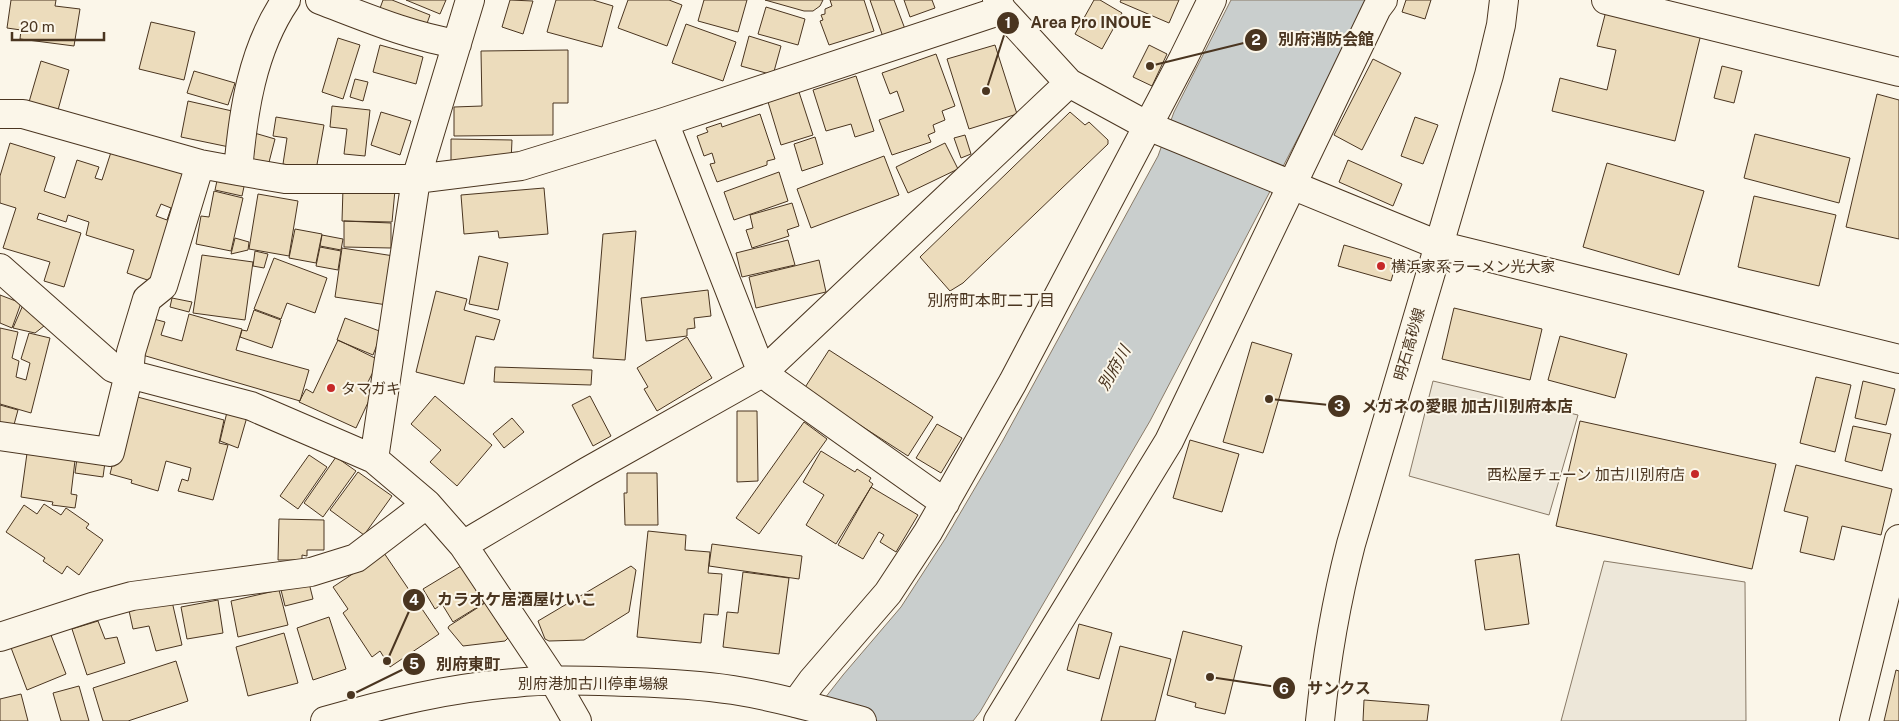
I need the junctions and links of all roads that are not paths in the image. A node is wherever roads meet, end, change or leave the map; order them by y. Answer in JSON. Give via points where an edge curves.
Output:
{"nodes":[{"id":1,"x":286,"y":0,"type":"edge"},
{"id":2,"x":320,"y":0,"type":"edge"},
{"id":3,"x":470,"y":0,"type":"edge"},
{"id":4,"x":1212,"y":0,"type":"edge"},
{"id":5,"x":1383,"y":0,"type":"edge"},
{"id":6,"x":1504,"y":0,"type":"edge"},
{"id":7,"x":1606,"y":0,"type":"edge"},
{"id":8,"x":1641,"y":4,"type":"edge"},
{"id":9,"x":1000,"y":5,"type":"edge"},
{"id":10,"x":457,"y":44,"type":"junction"},
{"id":11,"x":1899,"y":72,"type":"edge"},
{"id":12,"x":1069,"y":83,"type":"junction"},
{"id":13,"x":0,"y":114,"type":"edge"},
{"id":14,"x":664,"y":122,"type":"junction"},
{"id":15,"x":1148,"y":126,"type":"junction"},
{"id":16,"x":200,"y":164,"type":"junction"},
{"id":17,"x":238,"y":171,"type":"junction"},
{"id":18,"x":416,"y":179,"type":"junction"},
{"id":19,"x":1293,"y":184,"type":"junction"},
{"id":20,"x":1438,"y":246,"type":"junction"},
{"id":21,"x":0,"y":268,"type":"edge"},
{"id":22,"x":1899,"y":359,"type":"edge"},
{"id":23,"x":762,"y":373,"type":"junction"},
{"id":24,"x":129,"y":374,"type":"junction"},
{"id":25,"x":0,"y":441,"type":"edge"},
{"id":26,"x":374,"y":459,"type":"junction"},
{"id":27,"x":945,"y":503,"type":"junction"},
{"id":28,"x":427,"y":504,"type":"junction"},
{"id":29,"x":1899,"y":540,"type":"edge"},
{"id":30,"x":463,"y":545,"type":"junction"},
{"id":31,"x":1895,"y":575,"type":"edge"},
{"id":32,"x":0,"y":637,"type":"edge"},
{"id":33,"x":554,"y":681,"type":"junction"},
{"id":34,"x":796,"y":703,"type":"junction"},
{"id":35,"x":325,"y":721,"type":"edge"},
{"id":36,"x":577,"y":721,"type":"edge"},
{"id":37,"x":862,"y":721,"type":"edge"},
{"id":38,"x":998,"y":721,"type":"edge"},
{"id":39,"x":1320,"y":721,"type":"edge"},
{"id":40,"x":1854,"y":721,"type":"edge"}],
"edges":[{"from":1,"to":17,"type":"street","via":[[264,38],[242,129]]},
{"from":2,"to":10,"type":"street","via":[[375,22],[428,39]]},
{"from":3,"to":10,"type":"street"},
{"from":4,"to":15,"type":"street"},
{"from":5,"to":19,"type":"street"},
{"from":6,"to":20,"type":"street","name":"明石高砂線","via":[[1489,75]]},
{"from":7,"to":8,"type":"street"},
{"from":8,"to":11,"type":"street"},
{"from":9,"to":12,"type":"street"},
{"from":9,"to":14,"type":"street"},
{"from":10,"to":18,"type":"street"},
{"from":12,"to":15,"type":"street"},
{"from":12,"to":23,"type":"street"},
{"from":13,"to":16,"type":"street","via":[[23,114]]},
{"from":14,"to":18,"type":"street","via":[[521,166]]},
{"from":14,"to":23,"type":"street"},
{"from":15,"to":19,"type":"street"},
{"from":15,"to":27,"type":"street","via":[[1013,382]]},
{"from":16,"to":17,"type":"street"},
{"from":16,"to":24,"type":"street","via":[[163,286],[147,299],[131,352]]},
{"from":17,"to":18,"type":"street","via":[[285,179]]},
{"from":18,"to":26,"type":"street"},
{"from":19,"to":20,"type":"street"},
{"from":19,"to":38,"type":"street","via":[[1169,441]]},
{"from":20,"to":22,"type":"street"},
{"from":20,"to":39,"type":"street","name":"明石高砂線","via":[[1340,588]]},
{"from":21,"to":24,"type":"street","via":[[113,368]]},
{"from":23,"to":27,"type":"street"},
{"from":23,"to":30,"type":"street"},
{"from":24,"to":25,"type":"street","via":[[110,452]]},
{"from":24,"to":26,"type":"street","via":[[251,406]]},
{"from":26,"to":28,"type":"street"},
{"from":27,"to":34,"type":"street","via":[[888,593]]},
{"from":28,"to":30,"type":"street"},
{"from":28,"to":32,"type":"street","via":[[356,558],[311,572],[132,596]]},
{"from":29,"to":31,"type":"street"},
{"from":30,"to":33,"type":"street"},
{"from":31,"to":40,"type":"street"},
{"from":33,"to":34,"type":"street","name":"別府港加古川停車場線","via":[[681,684],[733,690]]},
{"from":33,"to":35,"type":"street","name":"別府港加古川停車場線","via":[[511,683],[424,696]]},
{"from":33,"to":36,"type":"street"},
{"from":34,"to":37,"type":"street","name":"別府港加古川停車場線"}]}
